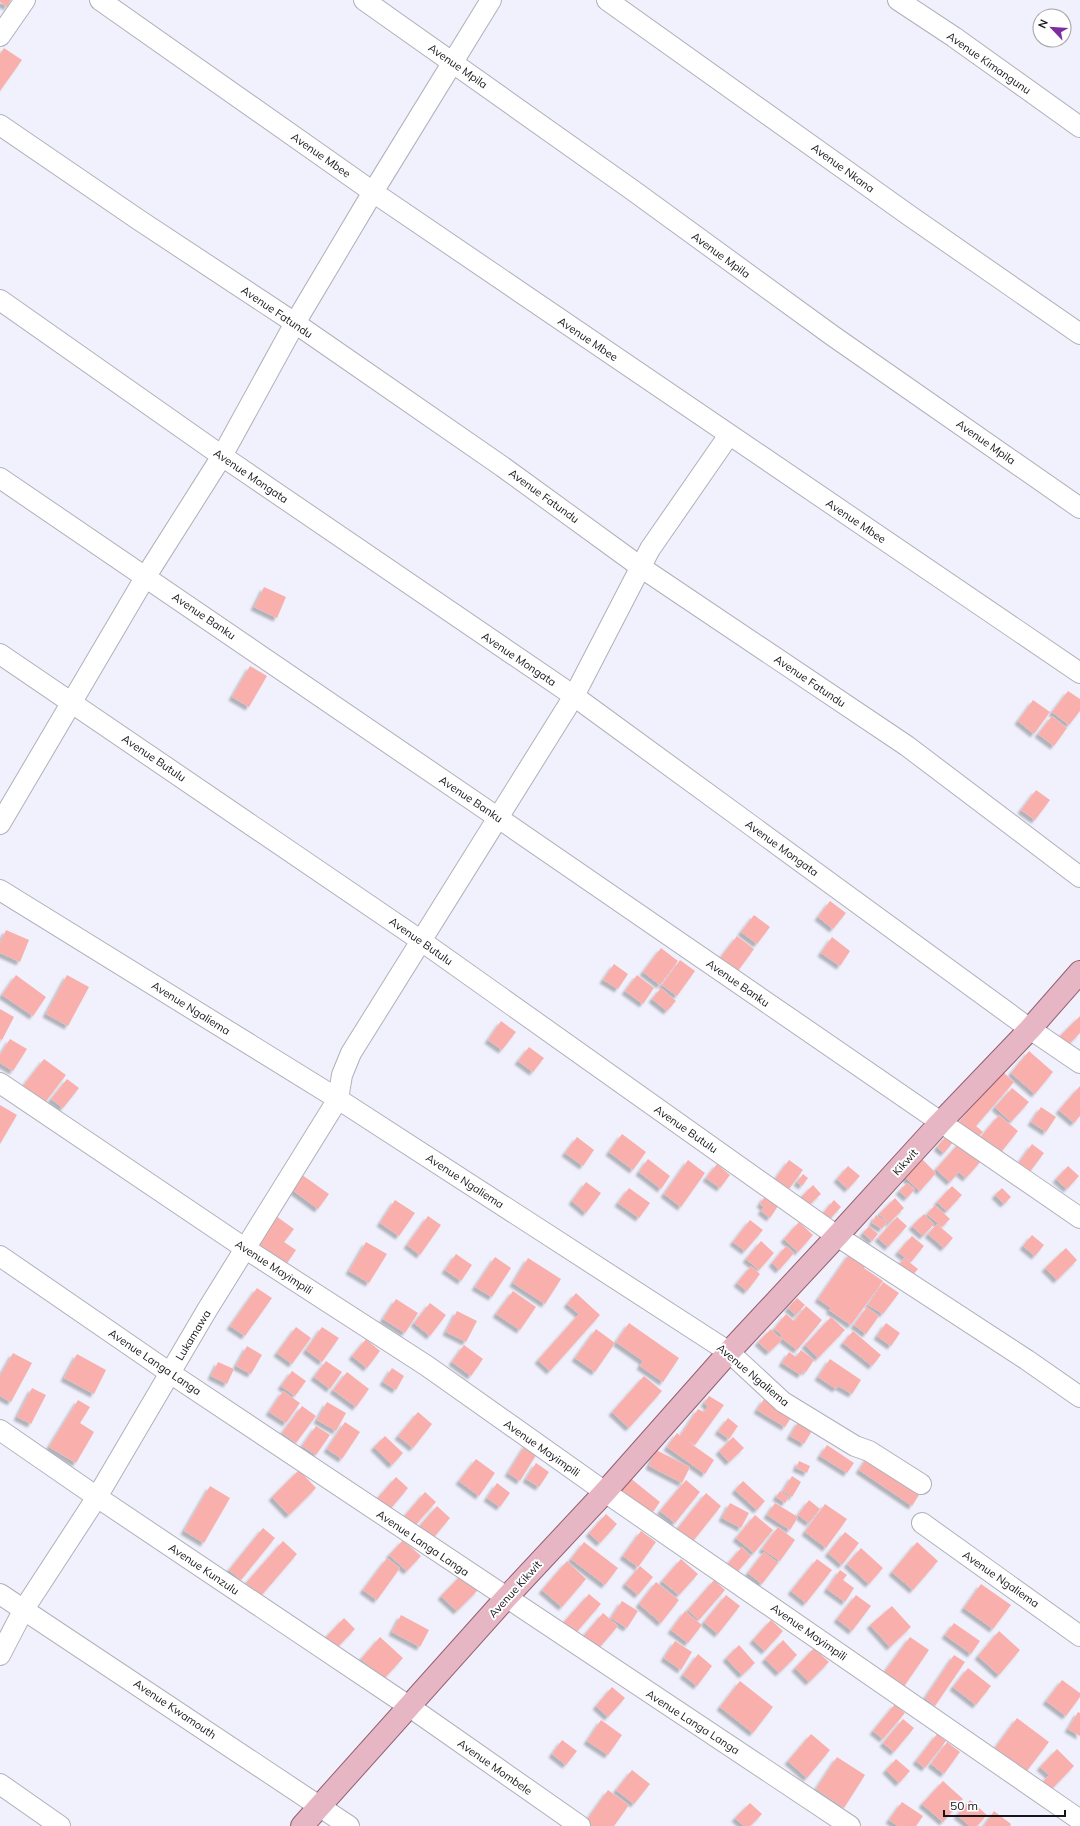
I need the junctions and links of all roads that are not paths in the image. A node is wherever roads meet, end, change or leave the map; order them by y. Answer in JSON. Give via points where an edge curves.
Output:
{"nodes":[{"id":1,"x":25,"y":0,"type":"edge"},
{"id":2,"x":100,"y":0,"type":"edge"},
{"id":3,"x":364,"y":0,"type":"edge"},
{"id":4,"x":491,"y":0,"type":"edge"},
{"id":5,"x":607,"y":0,"type":"edge"},
{"id":6,"x":898,"y":0,"type":"edge"},
{"id":7,"x":0,"y":36,"type":"edge"},
{"id":8,"x":453,"y":62,"type":"junction"},
{"id":9,"x":0,"y":125,"type":"edge"},
{"id":10,"x":1080,"y":127,"type":"edge"},
{"id":11,"x":372,"y":192,"type":"junction"},
{"id":12,"x":0,"y":300,"type":"edge"},
{"id":13,"x":294,"y":323,"type":"junction"},
{"id":14,"x":1080,"y":334,"type":"edge"},
{"id":15,"x":729,"y":435,"type":"junction"},
{"id":16,"x":222,"y":456,"type":"junction"},
{"id":17,"x":0,"y":478,"type":"edge"},
{"id":18,"x":1080,"y":508,"type":"edge"},
{"id":19,"x":642,"y":568,"type":"junction"},
{"id":20,"x":146,"y":576,"type":"junction"},
{"id":21,"x":0,"y":654,"type":"edge"},
{"id":22,"x":1080,"y":673,"type":"edge"},
{"id":23,"x":574,"y":696,"type":"junction"},
{"id":24,"x":72,"y":702,"type":"junction"},
{"id":25,"x":497,"y":817,"type":"junction"},
{"id":26,"x":0,"y":824,"type":"edge"},
{"id":27,"x":1080,"y":877,"type":"edge"},
{"id":28,"x":0,"y":890,"type":"edge"},
{"id":29,"x":420,"y":940,"type":"junction"},
{"id":30,"x":1080,"y":972,"type":"edge"},
{"id":31,"x":1030,"y":1029,"type":"junction"},
{"id":32,"x":1080,"y":1063,"type":"edge"},
{"id":33,"x":0,"y":1083,"type":"edge"},
{"id":34,"x":338,"y":1099,"type":"junction"},
{"id":35,"x":940,"y":1123,"type":"junction"},
{"id":36,"x":1080,"y":1218,"type":"edge"},
{"id":37,"x":837,"y":1236,"type":"junction"},
{"id":38,"x":246,"y":1249,"type":"junction"},
{"id":39,"x":0,"y":1256,"type":"edge"},
{"id":40,"x":729,"y":1352,"type":"junction"},
{"id":41,"x":170,"y":1373,"type":"junction"},
{"id":42,"x":1080,"y":1397,"type":"edge"},
{"id":43,"x":0,"y":1430,"type":"edge"},
{"id":44,"x":921,"y":1484,"type":"dead end"},
{"id":45,"x":605,"y":1492,"type":"junction"},
{"id":46,"x":97,"y":1497,"type":"junction"},
{"id":47,"x":922,"y":1523,"type":"dead end"},
{"id":48,"x":0,"y":1594,"type":"edge"},
{"id":49,"x":506,"y":1598,"type":"junction"},
{"id":50,"x":24,"y":1609,"type":"junction"},
{"id":51,"x":1080,"y":1636,"type":"edge"},
{"id":52,"x":0,"y":1655,"type":"edge"},
{"id":53,"x":410,"y":1707,"type":"junction"},
{"id":54,"x":0,"y":1784,"type":"edge"},
{"id":55,"x":320,"y":1806,"type":"junction"},
{"id":56,"x":1080,"y":1820,"type":"edge"},
{"id":57,"x":60,"y":1826,"type":"edge"},
{"id":58,"x":302,"y":1826,"type":"edge"},
{"id":59,"x":349,"y":1826,"type":"edge"},
{"id":60,"x":580,"y":1826,"type":"edge"},
{"id":61,"x":850,"y":1826,"type":"edge"}],
"edges":[{"from":1,"to":7,"type":"street"},
{"from":2,"to":11,"type":"street","name":"Avenue Mbee"},
{"from":3,"to":8,"type":"street","name":"Avenue Mpila"},
{"from":4,"to":8,"type":"street"},
{"from":5,"to":14,"type":"street","name":"Avenue Nkana"},
{"from":6,"to":10,"type":"street","name":"Avenue Kimangunu"},
{"from":8,"to":11,"type":"street"},
{"from":8,"to":18,"type":"street","name":"Avenue Mpila","via":[[833,336]]},
{"from":9,"to":13,"type":"street","name":"Avenue Fatundu"},
{"from":11,"to":13,"type":"street"},
{"from":11,"to":15,"type":"street","name":"Avenue Mbee"},
{"from":12,"to":16,"type":"street","name":"Avenue Mongata"},
{"from":13,"to":16,"type":"street"},
{"from":13,"to":19,"type":"street","name":"Avenue Fatundu","via":[[503,466]]},
{"from":15,"to":19,"type":"street","via":[[650,549]]},
{"from":15,"to":22,"type":"street","name":"Avenue Mbee"},
{"from":16,"to":20,"type":"street"},
{"from":16,"to":23,"type":"street","name":"Avenue Mongata"},
{"from":17,"to":20,"type":"street","name":"Avenue Banku"},
{"from":19,"to":23,"type":"street"},
{"from":19,"to":27,"type":"street","name":"Avenue Fatundu","via":[[906,746]]},
{"from":20,"to":24,"type":"street"},
{"from":20,"to":25,"type":"street","name":"Avenue Banku"},
{"from":21,"to":24,"type":"street","name":"Avenue Butulu"},
{"from":23,"to":25,"type":"street"},
{"from":23,"to":31,"type":"street","name":"Avenue Mongata"},
{"from":24,"to":26,"type":"street"},
{"from":24,"to":29,"type":"street","name":"Avenue Butulu"},
{"from":25,"to":29,"type":"street"},
{"from":25,"to":35,"type":"street","name":"Avenue Banku"},
{"from":28,"to":34,"type":"street","name":"Avenue Ngaliema"},
{"from":29,"to":34,"type":"street","via":[[351,1053],[342,1075]]},
{"from":29,"to":37,"type":"street","name":"Avenue Butulu"},
{"from":30,"to":31,"type":"main road","name":"Kikwit"},
{"from":31,"to":32,"type":"street","name":"Avenue Mongata"},
{"from":31,"to":35,"type":"main road","name":"Kikwit"},
{"from":33,"to":38,"type":"street","name":"Avenue Mayimpili"},
{"from":34,"to":38,"type":"street","name":"Lukamawa"},
{"from":34,"to":40,"type":"street","name":"Avenue Ngaliema"},
{"from":35,"to":36,"type":"street","name":"Avenue Banku"},
{"from":35,"to":37,"type":"main road","name":"Kikwit"},
{"from":37,"to":40,"type":"main road","name":"Kikwit"},
{"from":37,"to":42,"type":"street","name":"Avenue Butulu"},
{"from":38,"to":41,"type":"street","name":"Lukamawa"},
{"from":38,"to":45,"type":"street","name":"Avenue Mayimpili","via":[[427,1366]]},
{"from":39,"to":41,"type":"street","name":"Avenue Langa Langa"},
{"from":40,"to":44,"type":"street","name":"Avenue Ngaliema","via":[[783,1402]]},
{"from":40,"to":45,"type":"main road","name":"Avenue Kikwit"},
{"from":41,"to":46,"type":"street","name":"Lukamawa"},
{"from":41,"to":49,"type":"street","name":"Avenue Langa Langa"},
{"from":43,"to":46,"type":"street","name":"Avenue Kunzulu"},
{"from":45,"to":49,"type":"main road","name":"Avenue Kikwit"},
{"from":45,"to":56,"type":"street","name":"Avenue Mayimpili"},
{"from":46,"to":50,"type":"street","name":"Lukamawa"},
{"from":46,"to":53,"type":"street","name":"Avenue Kunzulu"},
{"from":47,"to":51,"type":"street","name":"Avenue Ngaliema"},
{"from":48,"to":50,"type":"street","name":"Avenue Kwamouth"},
{"from":49,"to":53,"type":"main road","name":"Avenue Kikwit"},
{"from":49,"to":61,"type":"street","name":"Avenue Langa Langa"},
{"from":50,"to":52,"type":"street","name":"Lukamawa"},
{"from":50,"to":55,"type":"street","name":"Avenue Kwamouth"},
{"from":53,"to":55,"type":"main road","name":"Avenue Kikwit"},
{"from":53,"to":60,"type":"street","name":"Avenue Mombele"},
{"from":54,"to":57,"type":"street"},
{"from":55,"to":58,"type":"main road","name":"Avenue Kikwit"},
{"from":55,"to":59,"type":"street","name":"Avenue Kwamouth"}]}
